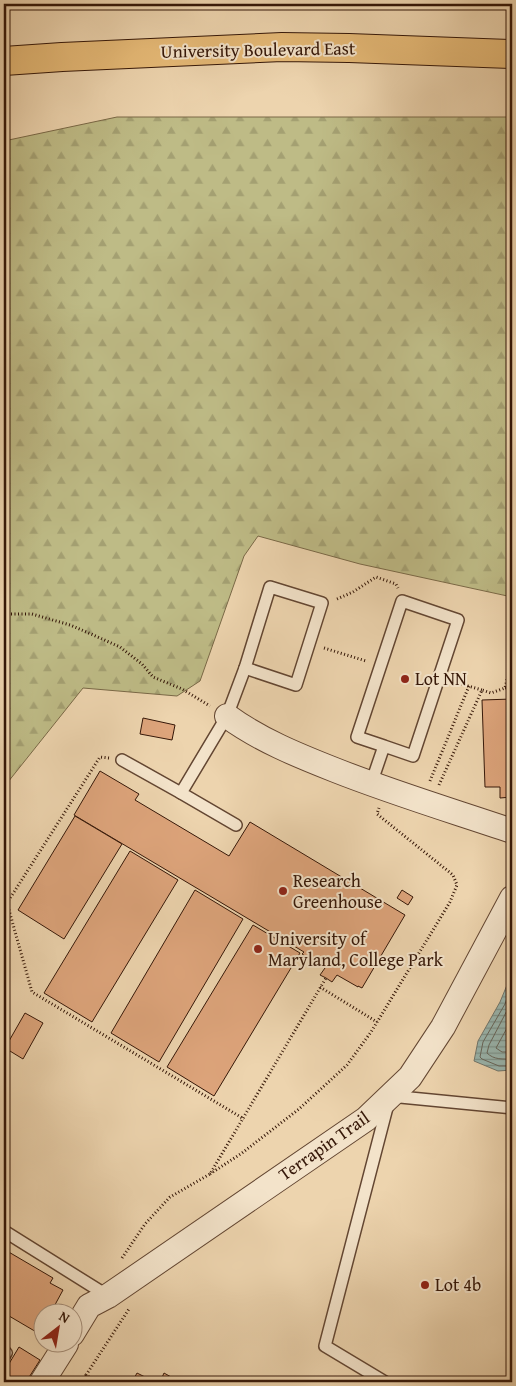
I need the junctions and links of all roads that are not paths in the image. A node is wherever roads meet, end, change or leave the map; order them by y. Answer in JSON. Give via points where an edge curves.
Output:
{"nodes":[{"id":1,"x":512,"y":54,"type":"edge"},
{"id":2,"x":4,"y":61,"type":"edge"},
{"id":3,"x":245,"y":668,"type":"junction"},
{"id":4,"x":227,"y":716,"type":"junction"},
{"id":5,"x":384,"y":746,"type":"junction"},
{"id":6,"x":122,"y":760,"type":"road end"},
{"id":7,"x":378,"y":786,"type":"junction"},
{"id":8,"x":181,"y":793,"type":"junction"},
{"id":9,"x":236,"y":825,"type":"dead end"},
{"id":10,"x":512,"y":831,"type":"edge"},
{"id":11,"x":512,"y":898,"type":"edge"},
{"id":12,"x":390,"y":1096,"type":"junction"},
{"id":13,"x":512,"y":1108,"type":"edge"},
{"id":14,"x":4,"y":1231,"type":"edge"},
{"id":15,"x":115,"y":1291,"type":"junction"},
{"id":16,"x":82,"y":1318,"type":"edge"},
{"id":17,"x":4,"y":1351,"type":"edge"},
{"id":18,"x":60,"y":1354,"type":"edge"},
{"id":19,"x":4,"y":1356,"type":"edge"},
{"id":20,"x":42,"y":1382,"type":"edge"},
{"id":21,"x":385,"y":1382,"type":"edge"}],
"edges":[{"from":1,"to":2,"type":"main road","name":"University Boulevard East","via":[[282,47]]},
{"from":3,"to":3,"type":"lane","via":[[296,685],[322,603],[270,587]]},
{"from":3,"to":4,"type":"lane"},
{"from":4,"to":7,"type":"street","via":[[291,753]]},
{"from":4,"to":8,"type":"lane"},
{"from":5,"to":5,"type":"lane","via":[[413,756],[458,620],[402,601],[357,737]]},
{"from":5,"to":7,"type":"lane"},
{"from":6,"to":8,"type":"lane"},
{"from":7,"to":10,"type":"street"},
{"from":8,"to":9,"type":"lane"},
{"from":11,"to":12,"type":"street","name":"Terrapin Trail","via":[[443,1027],[410,1077]]},
{"from":12,"to":13,"type":"lane"},
{"from":12,"to":15,"type":"street","name":"Terrapin Trail","via":[[366,1119]]},
{"from":12,"to":21,"type":"lane","via":[[325,1346]]},
{"from":14,"to":15,"type":"lane"},
{"from":15,"to":16,"type":"street","name":"Terrapin Trail","via":[[89,1306]]},
{"from":17,"to":19,"type":"lane"},
{"from":18,"to":20,"type":"street"}]}
